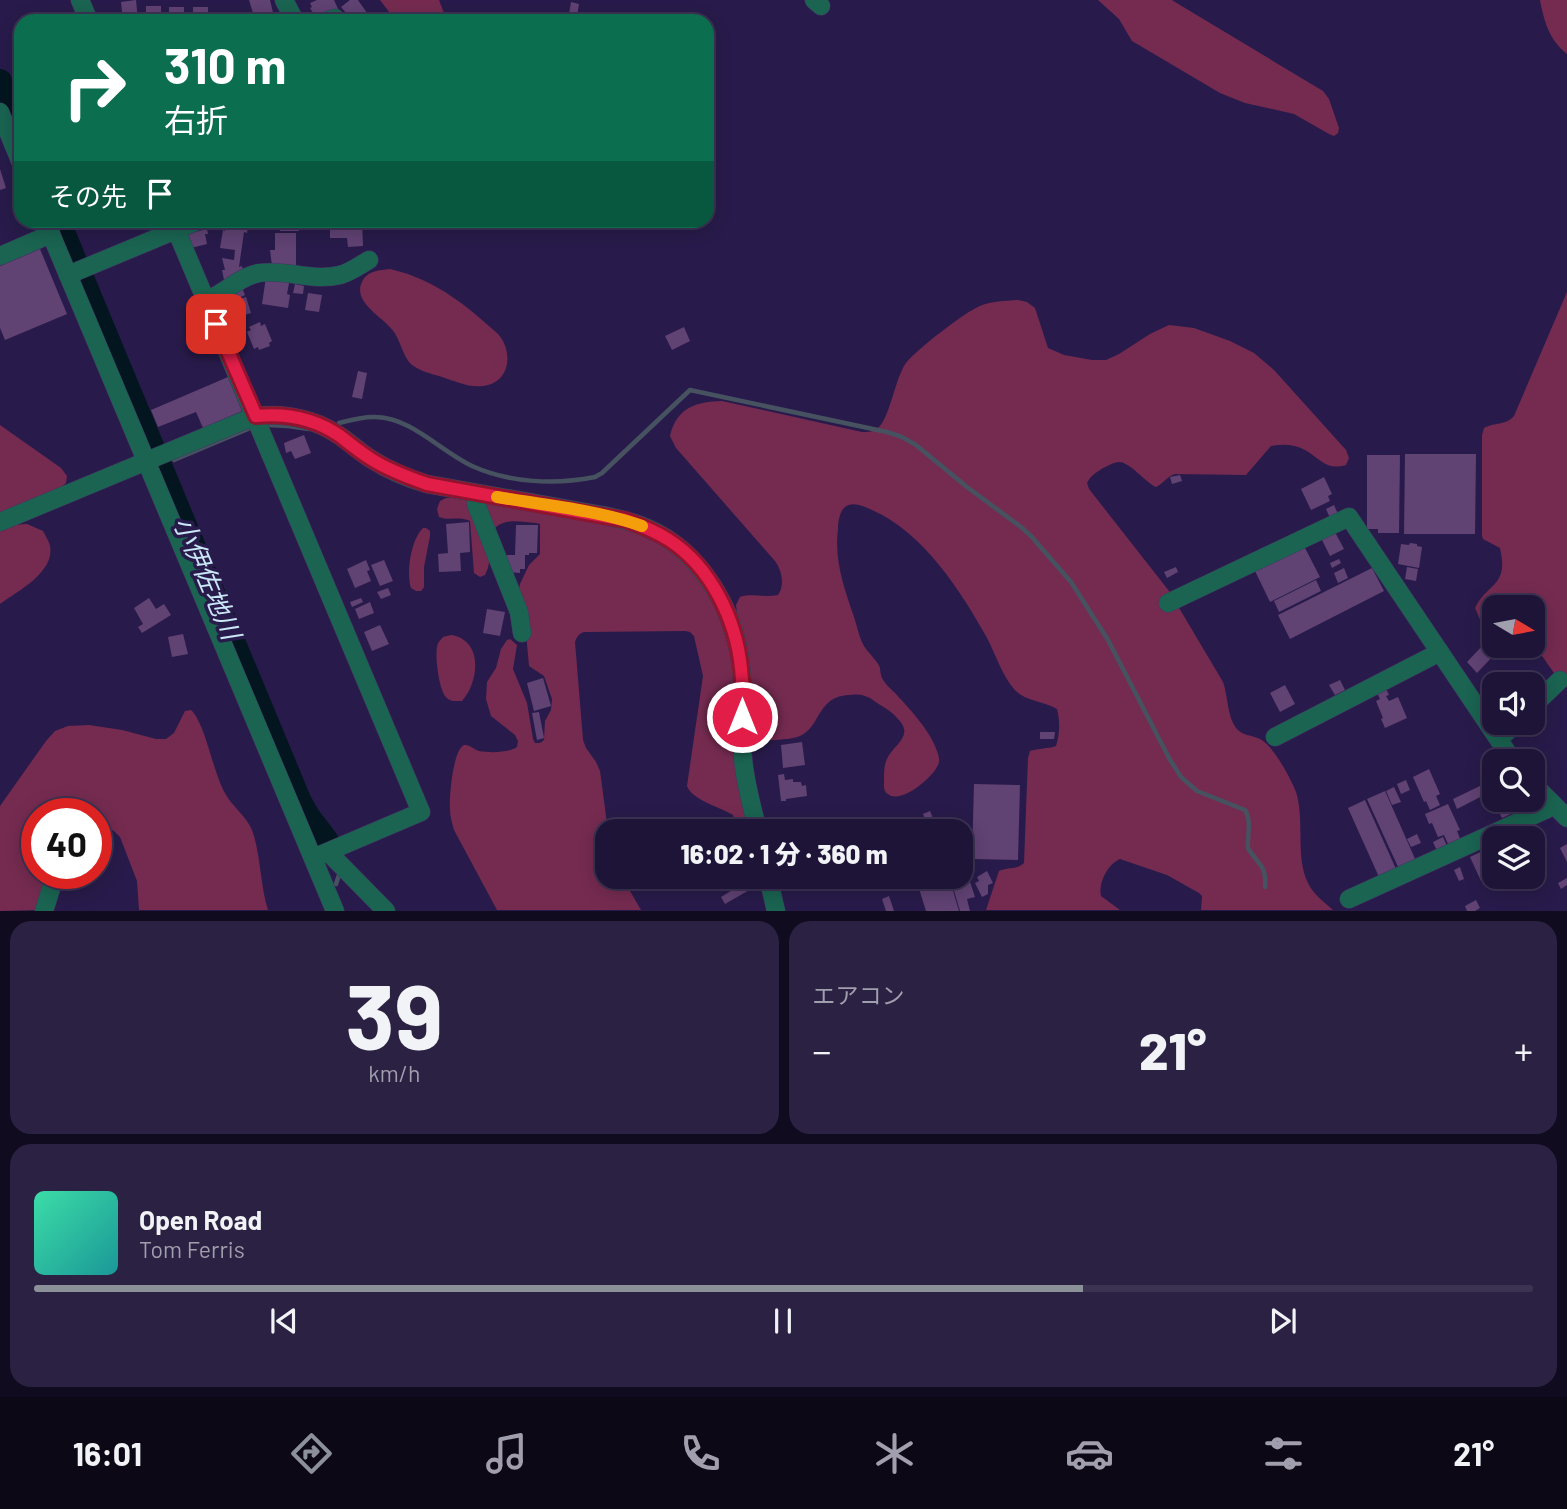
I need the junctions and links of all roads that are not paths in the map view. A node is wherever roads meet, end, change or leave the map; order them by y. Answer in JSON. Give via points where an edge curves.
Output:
{"nodes":[{"id":1,"x":0,"y":112,"type":"edge"},
{"id":2,"x":14,"y":146,"type":"edge"},
{"id":3,"x":46,"y":228,"type":"edge"},
{"id":4,"x":49,"y":228,"type":"edge"},
{"id":5,"x":168,"y":228,"type":"edge"},
{"id":6,"x":175,"y":228,"type":"edge"},
{"id":7,"x":0,"y":256,"type":"edge"},
{"id":8,"x":369,"y":260,"type":"dead end"},
{"id":9,"x":75,"y":272,"type":"junction"},
{"id":10,"x":206,"y":300,"type":"junction"},
{"id":11,"x":256,"y":416,"type":"junction"},
{"id":12,"x":154,"y":458,"type":"junction"},
{"id":13,"x":478,"y":494,"type":"junction"},
{"id":14,"x":0,"y":522,"type":"edge"},
{"id":15,"x":1168,"y":603,"type":"dead end"},
{"id":16,"x":522,"y":633,"type":"dead end"},
{"id":17,"x":1440,"y":652,"type":"junction"},
{"id":18,"x":1560,"y":680,"type":"dead end"},
{"id":19,"x":1545,"y":694,"type":"edge"},
{"id":20,"x":1503,"y":735,"type":"edge"},
{"id":21,"x":1275,"y":737,"type":"dead end"},
{"id":22,"x":1499,"y":739,"type":"junction"},
{"id":23,"x":1505,"y":749,"type":"edge"},
{"id":24,"x":1545,"y":796,"type":"edge"},
{"id":25,"x":1552,"y":803,"type":"junction"},
{"id":26,"x":1567,"y":818,"type":"edge"},
{"id":27,"x":755,"y":819,"type":"edge"},
{"id":28,"x":327,"y":852,"type":"junction"},
{"id":29,"x":51,"y":889,"type":"edge"},
{"id":30,"x":771,"y":889,"type":"edge"},
{"id":31,"x":1349,"y":899,"type":"dead end"},
{"id":32,"x":44,"y":911,"type":"edge"},
{"id":33,"x":335,"y":911,"type":"edge"},
{"id":34,"x":386,"y":911,"type":"edge"},
{"id":35,"x":776,"y":911,"type":"edge"}],
"edges":[{"from":1,"to":2,"type":"street"},
{"from":3,"to":7,"type":"street"},
{"from":4,"to":9,"type":"street"},
{"from":5,"to":9,"type":"street"},
{"from":6,"to":10,"type":"street"},
{"from":8,"to":10,"type":"street","via":[[331,277],[256,273]]},
{"from":9,"to":12,"type":"street"},
{"from":10,"to":11,"type":"street"},
{"from":11,"to":12,"type":"street"},
{"from":11,"to":13,"type":"street","via":[[307,419],[396,473]]},
{"from":11,"to":28,"type":"street","via":[[421,812]]},
{"from":12,"to":14,"type":"street"},
{"from":12,"to":28,"type":"street"},
{"from":13,"to":16,"type":"street","via":[[476,504],[519,612]]},
{"from":13,"to":27,"type":"street","via":[[625,520],[670,540],[689,555],[724,607],[736,642],[743,691],[743,761]]},
{"from":15,"to":17,"type":"street","via":[[1349,517]]},
{"from":17,"to":21,"type":"street"},
{"from":17,"to":22,"type":"street"},
{"from":18,"to":19,"type":"street"},
{"from":20,"to":22,"type":"street"},
{"from":22,"to":23,"type":"street"},
{"from":24,"to":25,"type":"street"},
{"from":25,"to":26,"type":"street"},
{"from":25,"to":31,"type":"street"},
{"from":28,"to":33,"type":"street"},
{"from":28,"to":34,"type":"street"},
{"from":29,"to":32,"type":"street"},
{"from":30,"to":35,"type":"street"}]}
